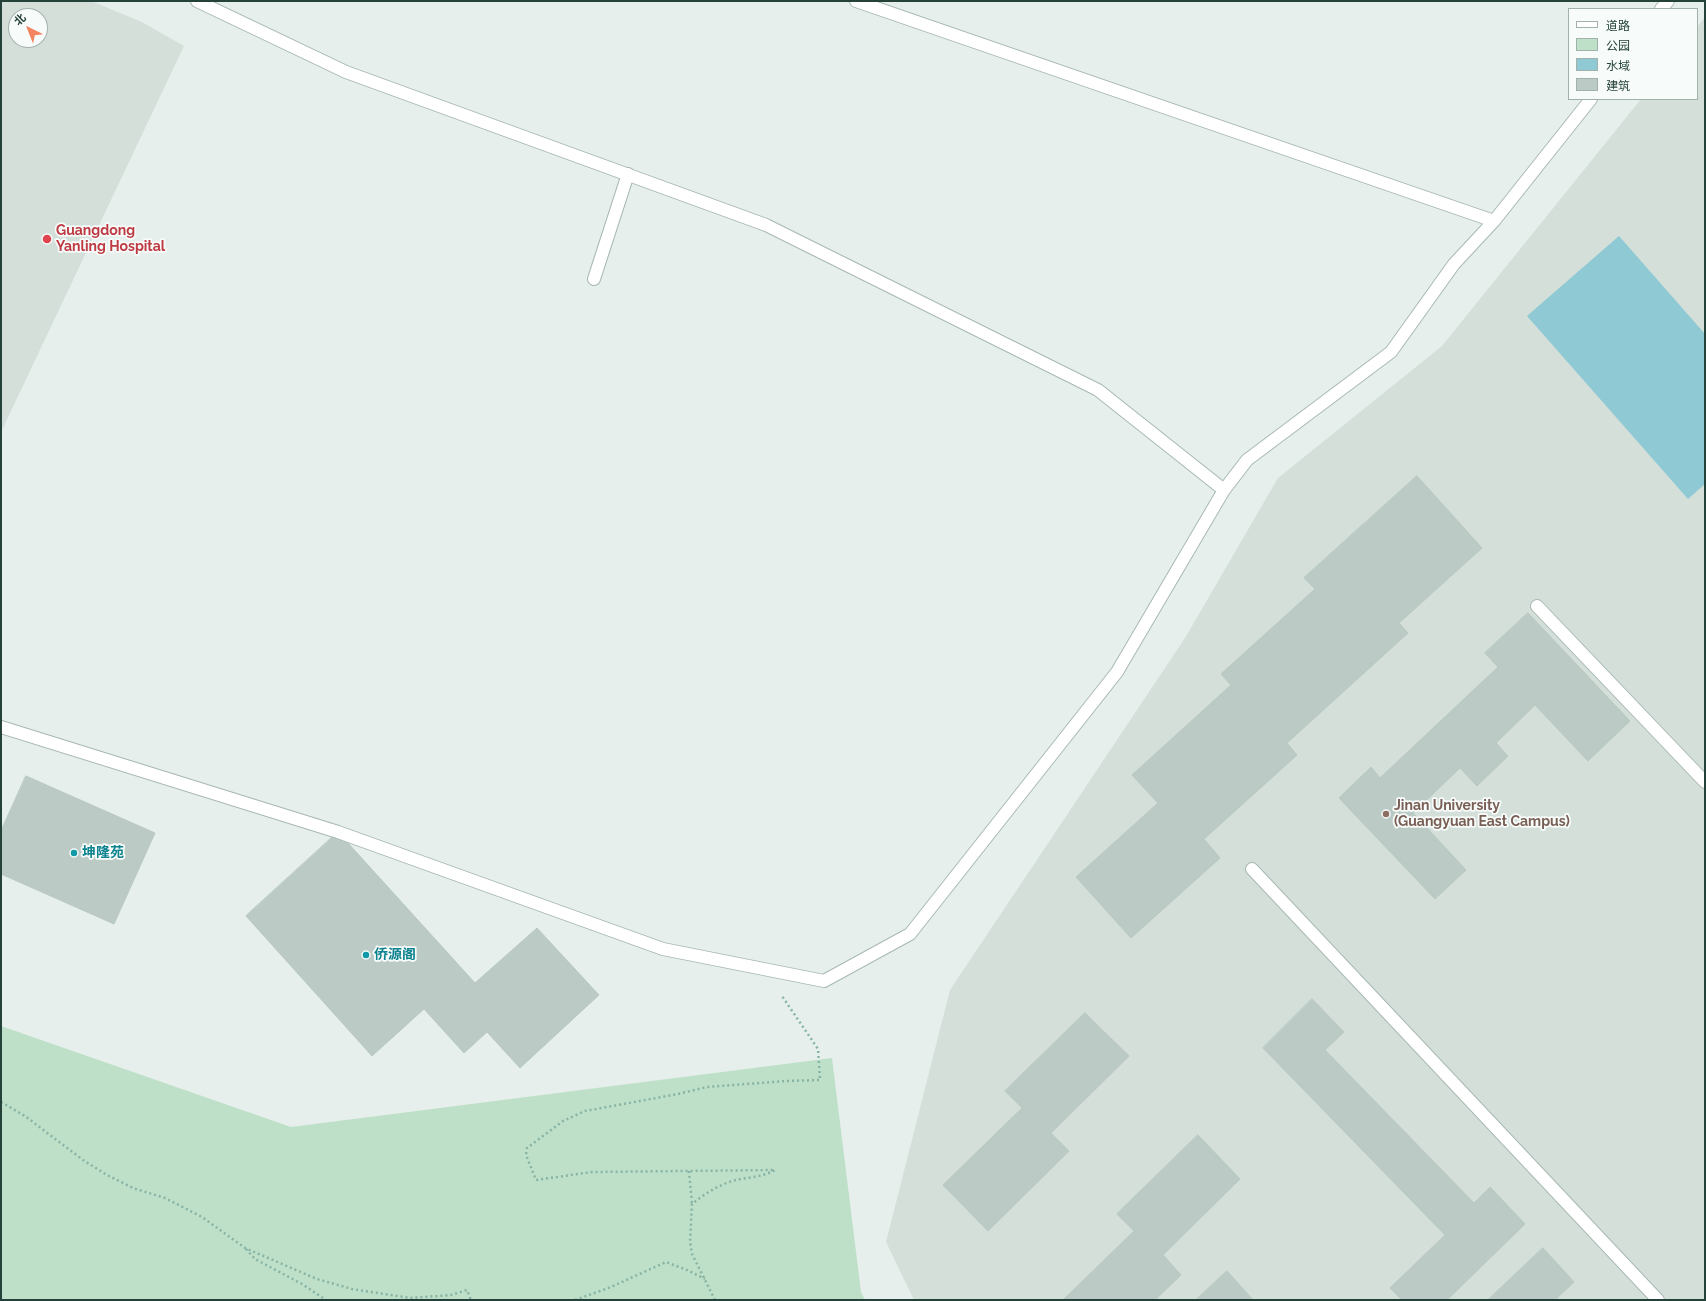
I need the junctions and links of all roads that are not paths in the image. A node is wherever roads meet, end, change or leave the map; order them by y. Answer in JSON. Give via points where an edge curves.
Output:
{"nodes":[{"id":1,"x":197,"y":1,"type":"edge"},
{"id":2,"x":856,"y":1,"type":"edge"},
{"id":3,"x":1590,"y":100,"type":"edge"},
{"id":4,"x":628,"y":174,"type":"junction"},
{"id":5,"x":1494,"y":221,"type":"junction"},
{"id":6,"x":594,"y":279,"type":"dead end"},
{"id":7,"x":1224,"y":490,"type":"junction"},
{"id":8,"x":1537,"y":606,"type":"dead end"},
{"id":9,"x":1,"y":727,"type":"edge"},
{"id":10,"x":1705,"y":782,"type":"edge"},
{"id":11,"x":1252,"y":869,"type":"dead end"},
{"id":12,"x":1658,"y":1300,"type":"edge"}],
"edges":[{"from":1,"to":4,"type":"street","via":[[346,72]]},
{"from":2,"to":5,"type":"street"},
{"from":3,"to":5,"type":"street"},
{"from":4,"to":6,"type":"street"},
{"from":4,"to":7,"type":"street","via":[[766,225],[1098,390]]},
{"from":5,"to":7,"type":"street","via":[[1454,264],[1391,352],[1247,460]]},
{"from":7,"to":9,"type":"street","via":[[1117,672],[910,934],[824,981],[663,949],[338,832]]},
{"from":8,"to":10,"type":"street"},
{"from":11,"to":12,"type":"street"}]}
